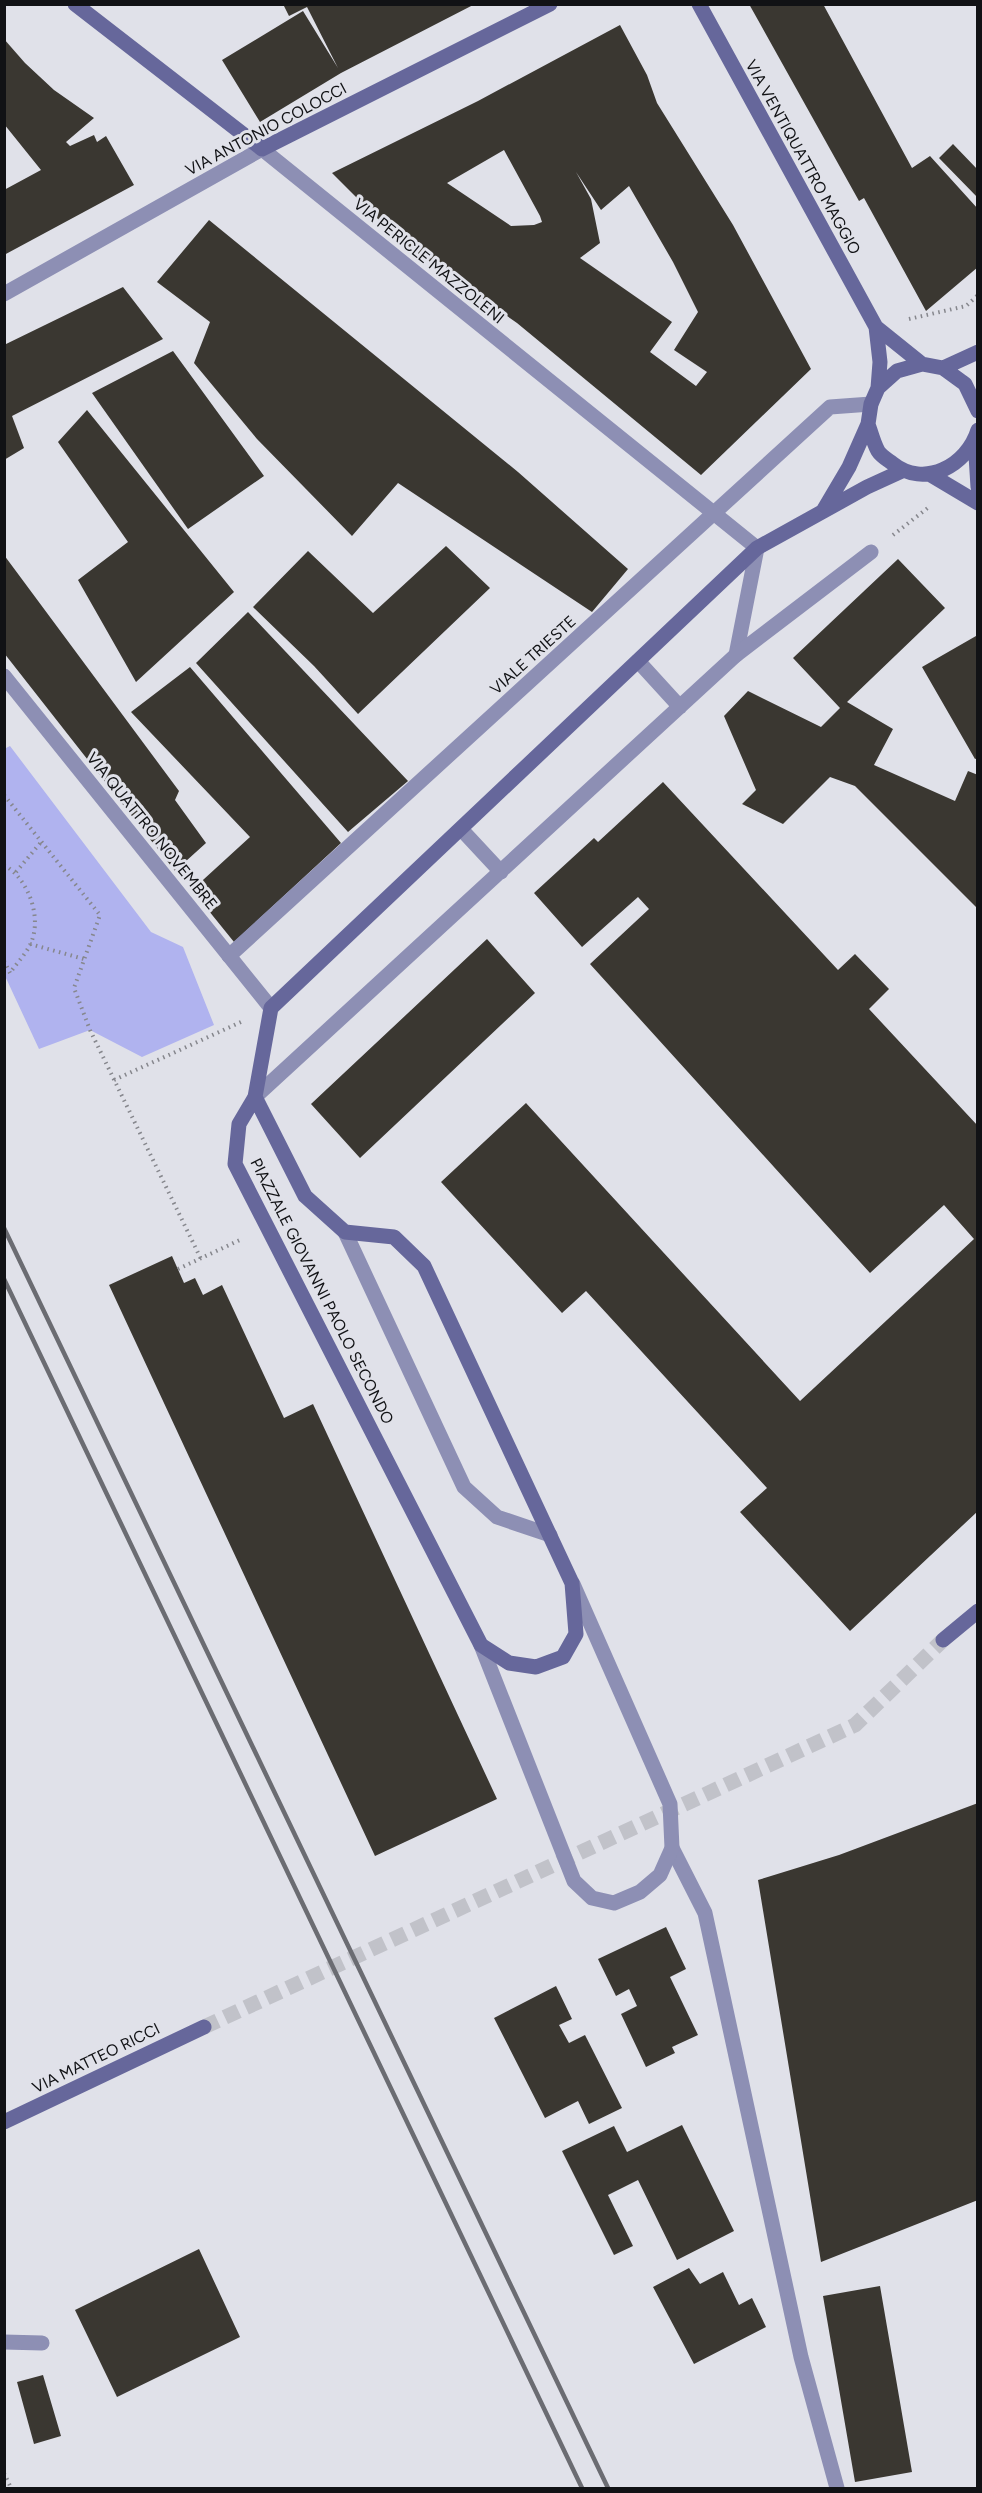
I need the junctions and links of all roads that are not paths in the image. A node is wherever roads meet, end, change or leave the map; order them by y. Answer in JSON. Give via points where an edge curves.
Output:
{"nodes":[{"id":1,"x":75,"y":4,"type":"edge"},
{"id":2,"x":550,"y":4,"type":"edge"},
{"id":3,"x":699,"y":4,"type":"edge"},
{"id":4,"x":262,"y":149,"type":"junction"},
{"id":5,"x":4,"y":294,"type":"edge"},
{"id":6,"x":876,"y":327,"type":"junction"},
{"id":7,"x":978,"y":352,"type":"edge"},
{"id":8,"x":922,"y":364,"type":"junction"},
{"id":9,"x":943,"y":368,"type":"junction"},
{"id":10,"x":878,"y":388,"type":"junction"},
{"id":11,"x":871,"y":404,"type":"junction"},
{"id":12,"x":978,"y":409,"type":"edge"},
{"id":13,"x":868,"y":424,"type":"junction"},
{"id":14,"x":976,"y":435,"type":"edge"},
{"id":15,"x":902,"y":471,"type":"junction"},
{"id":16,"x":931,"y":475,"type":"junction"},
{"id":17,"x":978,"y":487,"type":"edge"},
{"id":18,"x":978,"y":503,"type":"edge"},
{"id":19,"x":821,"y":513,"type":"junction"},
{"id":20,"x":714,"y":515,"type":"junction"},
{"id":21,"x":757,"y":548,"type":"junction"},
{"id":22,"x":871,"y":552,"type":"road end"},
{"id":23,"x":736,"y":656,"type":"junction"},
{"id":24,"x":638,"y":661,"type":"junction"},
{"id":25,"x":4,"y":676,"type":"edge"},
{"id":26,"x":680,"y":707,"type":"junction"},
{"id":27,"x":460,"y":829,"type":"junction"},
{"id":28,"x":501,"y":872,"type":"junction"},
{"id":29,"x":229,"y":956,"type":"junction"},
{"id":30,"x":271,"y":1008,"type":"junction"},
{"id":31,"x":255,"y":1097,"type":"junction"},
{"id":32,"x":345,"y":1232,"type":"junction"},
{"id":33,"x":550,"y":1535,"type":"junction"},
{"id":34,"x":572,"y":1583,"type":"junction"},
{"id":35,"x":978,"y":1611,"type":"edge"},
{"id":36,"x":944,"y":1640,"type":"tunnel mouth"},
{"id":37,"x":481,"y":1645,"type":"junction"},
{"id":38,"x":672,"y":1848,"type":"junction"},
{"id":39,"x":204,"y":2027,"type":"tunnel mouth"},
{"id":40,"x":4,"y":2122,"type":"edge"},
{"id":41,"x":4,"y":2342,"type":"edge"},
{"id":42,"x":42,"y":2343,"type":"dead end"},
{"id":43,"x":837,"y":2488,"type":"edge"}],
"edges":[{"from":1,"to":4,"type":"street","name":"VIA PERICLE MAZZOLENI"},
{"from":2,"to":4,"type":"street","name":"VIA ANTONIO COLOCCI"},
{"from":3,"to":6,"type":"street","name":"VIA VENTIQUATTRO MAGGIO"},
{"from":4,"to":5,"type":"street","name":"VIA ANTONIO COLOCCI"},
{"from":4,"to":20,"type":"street","name":"VIA PERICLE MAZZOLENI"},
{"from":6,"to":8,"type":"street","name":"VIA VENTIQUATTRO MAGGIO"},
{"from":6,"to":10,"type":"street","name":"VIA VENTIQUATTRO MAGGIO"},
{"from":7,"to":9,"type":"street"},
{"from":8,"to":9,"type":"street"},
{"from":8,"to":10,"type":"street","via":[[897,371]]},
{"from":9,"to":12,"type":"street","via":[[965,384]]},
{"from":10,"to":11,"type":"street"},
{"from":11,"to":13,"type":"street"},
{"from":11,"to":20,"type":"street","name":"VIALE TRIESTE","via":[[830,407]]},
{"from":13,"to":15,"type":"street","via":[[879,452]]},
{"from":13,"to":19,"type":"street","via":[[849,467]]},
{"from":14,"to":16,"type":"street","via":[[957,463]]},
{"from":14,"to":17,"type":"street"},
{"from":15,"to":16,"type":"street"},
{"from":15,"to":19,"type":"street"},
{"from":16,"to":18,"type":"street"},
{"from":19,"to":21,"type":"street"},
{"from":20,"to":21,"type":"street","name":"VIA PERICLE MAZZOLENI"},
{"from":20,"to":29,"type":"street","name":"VIALE TRIESTE"},
{"from":21,"to":23,"type":"street"},
{"from":21,"to":24,"type":"street"},
{"from":22,"to":23,"type":"street"},
{"from":23,"to":26,"type":"street"},
{"from":24,"to":26,"type":"street"},
{"from":24,"to":27,"type":"street"},
{"from":25,"to":29,"type":"street","name":"VIA QUATTRO NOVEMBRE"},
{"from":26,"to":28,"type":"street"},
{"from":27,"to":28,"type":"street"},
{"from":27,"to":30,"type":"street"},
{"from":28,"to":31,"type":"street"},
{"from":29,"to":30,"type":"street","name":"VIA QUATTRO NOVEMBRE"},
{"from":30,"to":31,"type":"street"},
{"from":31,"to":32,"type":"street","name":"PIAZZALE GIOVANNI PAOLO SECONDO","via":[[305,1196]]},
{"from":31,"to":37,"type":"street","name":"PIAZZALE GIOVANNI PAOLO SECONDO","via":[[239,1124],[235,1164]]},
{"from":32,"to":33,"type":"street","name":"PIAZZALE GIOVANNI PAOLO SECONDO","via":[[464,1487],[497,1516]]},
{"from":32,"to":33,"type":"street","name":"PIAZZALE GIOVANNI PAOLO SECONDO","via":[[394,1237],[424,1266]]},
{"from":33,"to":34,"type":"street","name":"PIAZZALE GIOVANNI PAOLO SECONDO"},
{"from":34,"to":37,"type":"street","name":"PIAZZALE GIOVANNI PAOLO SECONDO","via":[[576,1634],[562,1657],[536,1667],[509,1663]]},
{"from":34,"to":38,"type":"street","name":"PIAZZALE GIOVANNI PAOLO SECONDO","via":[[670,1804]]},
{"from":35,"to":36,"type":"street"},
{"from":37,"to":38,"type":"street","name":"PIAZZALE GIOVANNI PAOLO SECONDO","via":[[574,1881],[592,1898],[614,1903],[640,1892],[660,1875]]},
{"from":38,"to":43,"type":"street","via":[[705,1912],[801,2356]]},
{"from":39,"to":40,"type":"street","name":"VIA MATTEO RICCI"},
{"from":41,"to":42,"type":"street"}]}
